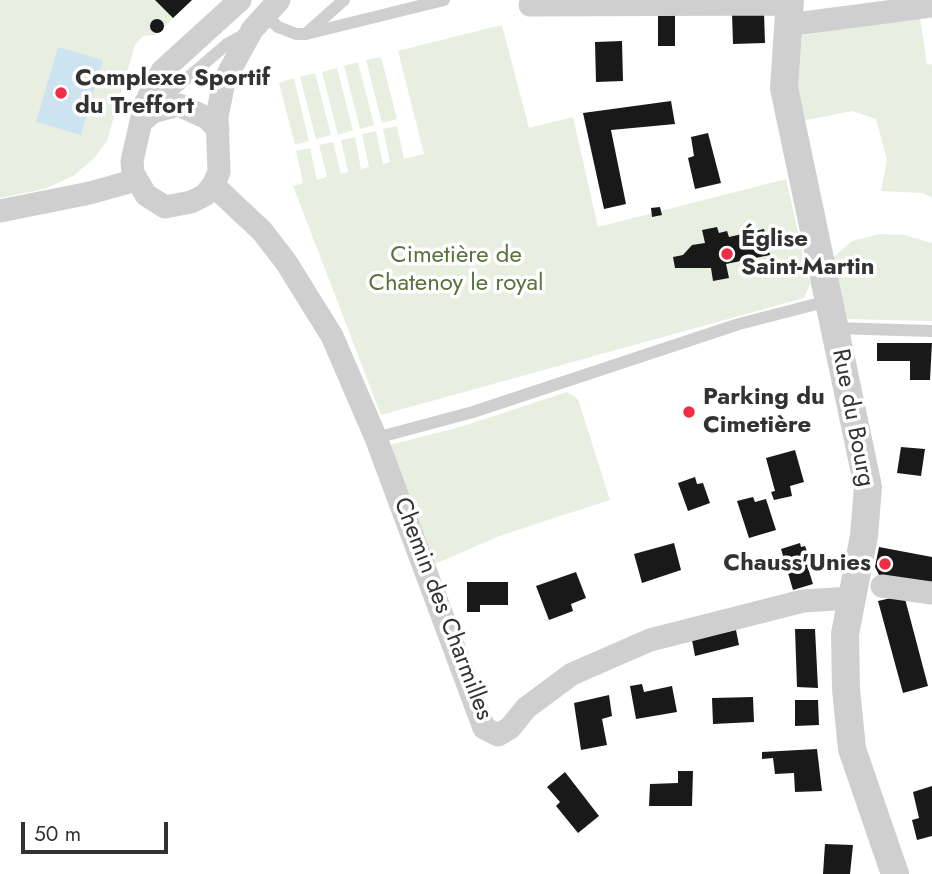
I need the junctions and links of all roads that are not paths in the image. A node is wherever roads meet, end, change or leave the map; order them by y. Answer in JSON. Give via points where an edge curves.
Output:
{"nodes":[{"id":1,"x":240,"y":0,"type":"edge"},
{"id":2,"x":344,"y":0,"type":"edge"},
{"id":3,"x":444,"y":0,"type":"edge"},
{"id":4,"x":530,"y":5,"type":"dead end"},
{"id":5,"x":932,"y":6,"type":"edge"},
{"id":6,"x":789,"y":10,"type":"edge"},
{"id":7,"x":265,"y":15,"type":"edge"},
{"id":8,"x":306,"y":34,"type":"junction"},
{"id":9,"x":156,"y":100,"type":"junction"},
{"id":10,"x":218,"y":129,"type":"junction"},
{"id":11,"x":136,"y":180,"type":"junction"},
{"id":12,"x":213,"y":186,"type":"junction"},
{"id":13,"x":0,"y":211,"type":"edge"},
{"id":14,"x":828,"y":301,"type":"junction"},
{"id":15,"x":834,"y":328,"type":"junction"},
{"id":16,"x":932,"y":331,"type":"edge"},
{"id":17,"x":376,"y":438,"type":"junction"},
{"id":18,"x":882,"y":586,"type":"dead end"},
{"id":19,"x":932,"y":593,"type":"edge"},
{"id":20,"x":852,"y":598,"type":"junction"},
{"id":21,"x":895,"y":874,"type":"edge"}],
"edges":[{"from":1,"to":9,"type":"street","via":[[171,62]]},
{"from":2,"to":8,"type":"lane"},
{"from":3,"to":8,"type":"lane"},
{"from":4,"to":6,"type":"street"},
{"from":5,"to":6,"type":"street"},
{"from":6,"to":14,"type":"street","name":"Rue du Bourg","via":[[784,88]]},
{"from":7,"to":8,"type":"lane","via":[[278,27]]},
{"from":7,"to":9,"type":"lane"},
{"from":7,"to":10,"type":"street","via":[[223,81]]},
{"from":9,"to":10,"type":"street","via":[[207,118]]},
{"from":9,"to":11,"type":"street","via":[[132,160]]},
{"from":10,"to":12,"type":"street","via":[[219,172]]},
{"from":11,"to":12,"type":"street","via":[[153,202],[165,207],[191,202]]},
{"from":11,"to":13,"type":"street"},
{"from":12,"to":17,"type":"street","name":"Chemin des Charmilles","via":[[261,230],[312,301],[353,378]]},
{"from":14,"to":15,"type":"street","name":"Rue du Bourg"},
{"from":14,"to":17,"type":"lane","via":[[739,324]]},
{"from":15,"to":16,"type":"lane"},
{"from":15,"to":20,"type":"street","name":"Rue du Bourg","via":[[868,487],[869,507]]},
{"from":17,"to":20,"type":"street","name":"Chemin des Charmilles","via":[[484,728],[498,735],[548,691],[606,657],[650,640],[803,601]]},
{"from":18,"to":19,"type":"street"},
{"from":20,"to":21,"type":"street","name":"Rue du Bourg","via":[[845,664],[852,749]]}]}
